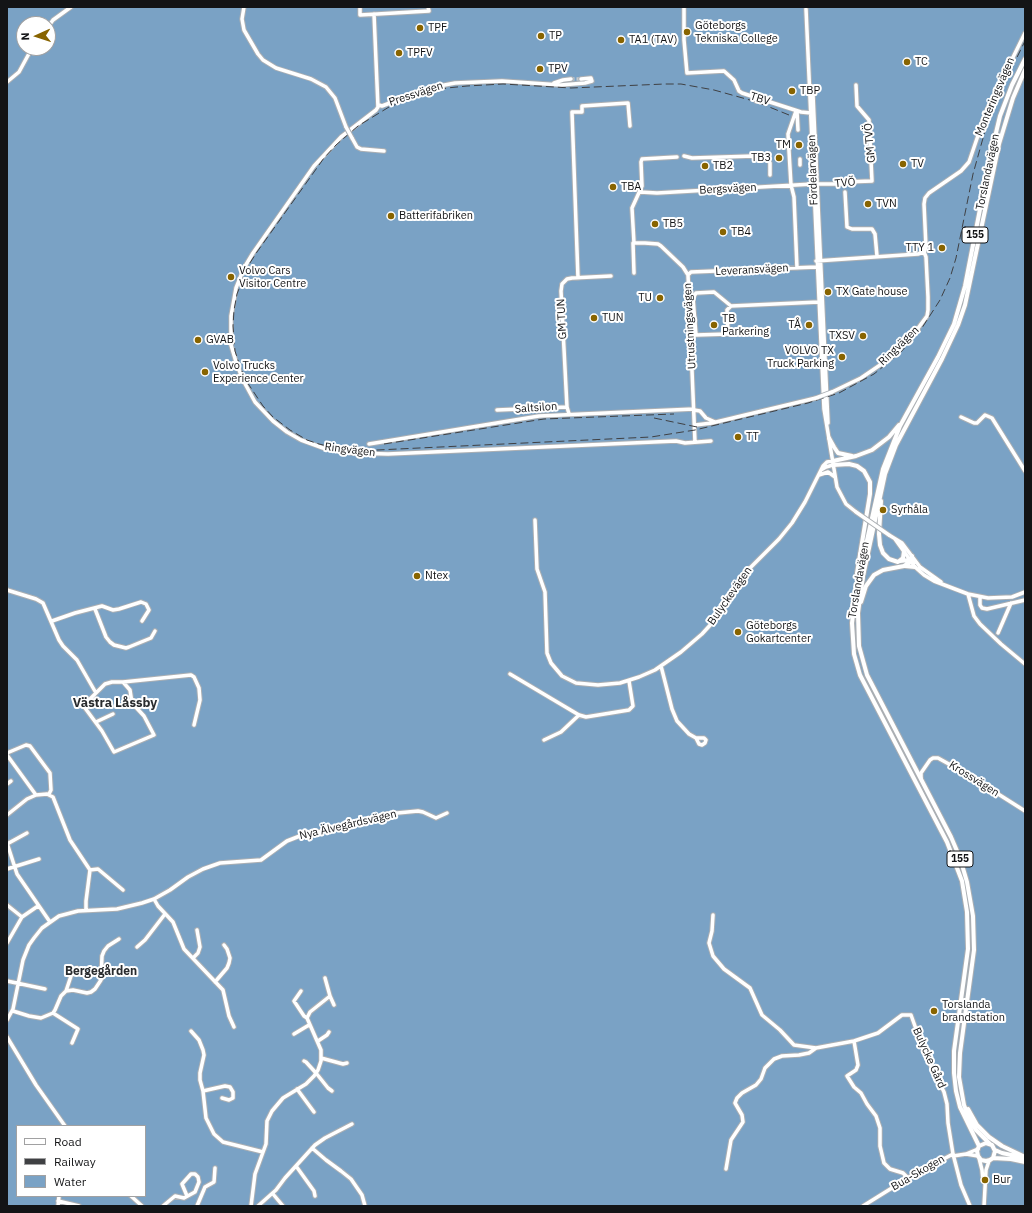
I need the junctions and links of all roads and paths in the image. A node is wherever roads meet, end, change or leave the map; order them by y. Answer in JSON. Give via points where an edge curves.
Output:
{"nodes":[{"id":1,"x":71,"y":7,"type":"edge"},
{"id":2,"x":244,"y":7,"type":"edge"},
{"id":3,"x":360,"y":7,"type":"edge"},
{"id":4,"x":428,"y":7,"type":"edge"},
{"id":5,"x":684,"y":7,"type":"edge"},
{"id":6,"x":806,"y":10,"type":"dead end"},
{"id":7,"x":374,"y":14,"type":"junction"},
{"id":8,"x":56,"y":18,"type":"edge"},
{"id":9,"x":1025,"y":33,"type":"edge"},
{"id":10,"x":28,"y":56,"type":"edge"},
{"id":11,"x":1025,"y":59,"type":"edge"},
{"id":12,"x":1025,"y":70,"type":"edge"},
{"id":13,"x":581,"y":79,"type":"tunnel mouth"},
{"id":14,"x":571,"y":80,"type":"tunnel mouth"},
{"id":15,"x":7,"y":82,"type":"edge"},
{"id":16,"x":551,"y":84,"type":"junction"},
{"id":17,"x":856,"y":85,"type":"dead end"},
{"id":18,"x":756,"y":101,"type":"dead end"},
{"id":19,"x":774,"y":103,"type":"junction"},
{"id":20,"x":379,"y":105,"type":"junction"},
{"id":21,"x":376,"y":110,"type":"joint"},
{"id":22,"x":797,"y":111,"type":"junction"},
{"id":23,"x":812,"y":113,"type":"junction"},
{"id":24,"x":630,"y":126,"type":"dead end"},
{"id":25,"x":798,"y":130,"type":"dead end"},
{"id":26,"x":384,"y":151,"type":"dead end"},
{"id":27,"x":684,"y":156,"type":"dead end"},
{"id":28,"x":677,"y":157,"type":"dead end"},
{"id":29,"x":800,"y":159,"type":"dead end"},
{"id":30,"x":800,"y":165,"type":"dead end"},
{"id":31,"x":770,"y":175,"type":"dead end"},
{"id":32,"x":872,"y":181,"type":"joint"},
{"id":33,"x":791,"y":185,"type":"junction"},
{"id":34,"x":815,"y":185,"type":"junction"},
{"id":35,"x":640,"y":192,"type":"junction"},
{"id":36,"x":845,"y":192,"type":"dead end"},
{"id":37,"x":633,"y":243,"type":"junction"},
{"id":38,"x":924,"y":252,"type":"junction"},
{"id":39,"x":877,"y":256,"type":"junction"},
{"id":40,"x":819,"y":260,"type":"junction"},
{"id":41,"x":817,"y":267,"type":"junction"},
{"id":42,"x":797,"y":268,"type":"junction"},
{"id":43,"x":634,"y":273,"type":"dead end"},
{"id":44,"x":688,"y":274,"type":"junction"},
{"id":45,"x":611,"y":276,"type":"dead end"},
{"id":46,"x":578,"y":278,"type":"junction"},
{"id":47,"x":821,"y":302,"type":"junction"},
{"id":48,"x":731,"y":306,"type":"junction"},
{"id":49,"x":823,"y":316,"type":"junction"},
{"id":50,"x":828,"y":326,"type":"dead end"},
{"id":51,"x":819,"y":329,"type":"junction"},
{"id":52,"x":824,"y":338,"type":"junction"},
{"id":53,"x":567,"y":406,"type":"junction"},
{"id":54,"x":497,"y":410,"type":"dead end"},
{"id":55,"x":694,"y":410,"type":"junction"},
{"id":56,"x":908,"y":411,"type":"junction"},
{"id":57,"x":569,"y":414,"type":"junction"},
{"id":58,"x":961,"y":417,"type":"dead end"},
{"id":59,"x":715,"y":422,"type":"junction"},
{"id":60,"x":695,"y":423,"type":"junction"},
{"id":61,"x":903,"y":430,"type":"junction"},
{"id":62,"x":829,"y":438,"type":"junction"},
{"id":63,"x":711,"y":441,"type":"dead end"},
{"id":64,"x":695,"y":442,"type":"junction"},
{"id":65,"x":369,"y":444,"type":"dead end"},
{"id":66,"x":856,"y":456,"type":"junction"},
{"id":67,"x":833,"y":463,"type":"junction"},
{"id":68,"x":1025,"y":471,"type":"edge"},
{"id":69,"x":819,"y":474,"type":"junction"},
{"id":70,"x":835,"y":478,"type":"junction"},
{"id":71,"x":534,"y":520,"type":"dead end"},
{"id":72,"x":895,"y":539,"type":"junction"},
{"id":73,"x":904,"y":551,"type":"junction"},
{"id":74,"x":913,"y":561,"type":"junction"},
{"id":75,"x":900,"y":562,"type":"junction"},
{"id":76,"x":7,"y":590,"type":"edge"},
{"id":77,"x":1025,"y":592,"type":"edge"},
{"id":78,"x":968,"y":594,"type":"junction"},
{"id":79,"x":980,"y":597,"type":"junction"},
{"id":80,"x":1025,"y":600,"type":"edge"},
{"id":81,"x":1011,"y":603,"type":"junction"},
{"id":82,"x":95,"y":609,"type":"junction"},
{"id":83,"x":858,"y":615,"type":"junction"},
{"id":84,"x":52,"y":621,"type":"junction"},
{"id":85,"x":142,"y":621,"type":"dead end"},
{"id":86,"x":852,"y":623,"type":"junction"},
{"id":87,"x":155,"y":631,"type":"dead end"},
{"id":88,"x":998,"y":633,"type":"dead end"},
{"id":89,"x":1025,"y":664,"type":"edge"},
{"id":90,"x":661,"y":666,"type":"junction"},
{"id":91,"x":510,"y":674,"type":"dead end"},
{"id":92,"x":628,"y":681,"type":"junction"},
{"id":93,"x":123,"y":682,"type":"junction"},
{"id":94,"x":96,"y":692,"type":"junction"},
{"id":95,"x":113,"y":714,"type":"dead end"},
{"id":96,"x":580,"y":715,"type":"junction"},
{"id":97,"x":96,"y":722,"type":"junction"},
{"id":98,"x":194,"y":725,"type":"dead end"},
{"id":99,"x":696,"y":738,"type":"dead end"},
{"id":100,"x":544,"y":740,"type":"dead end"},
{"id":101,"x":7,"y":754,"type":"edge"},
{"id":102,"x":915,"y":768,"type":"junction"},
{"id":103,"x":924,"y":768,"type":"junction"},
{"id":104,"x":921,"y":780,"type":"junction"},
{"id":105,"x":11,"y":781,"type":"dead end"},
{"id":106,"x":7,"y":784,"type":"edge"},
{"id":107,"x":49,"y":794,"type":"junction"},
{"id":108,"x":36,"y":795,"type":"junction"},
{"id":109,"x":1025,"y":811,"type":"edge"},
{"id":110,"x":447,"y":812,"type":"dead end"},
{"id":111,"x":7,"y":815,"type":"edge"},
{"id":112,"x":27,"y":833,"type":"dead end"},
{"id":113,"x":7,"y":844,"type":"edge"},
{"id":114,"x":39,"y":859,"type":"dead end"},
{"id":115,"x":15,"y":867,"type":"junction"},
{"id":116,"x":7,"y":869,"type":"edge"},
{"id":117,"x":90,"y":870,"type":"junction"},
{"id":118,"x":122,"y":890,"type":"dead end"},
{"id":119,"x":154,"y":899,"type":"junction"},
{"id":120,"x":7,"y":905,"type":"edge"},
{"id":121,"x":38,"y":906,"type":"junction"},
{"id":122,"x":86,"y":910,"type":"junction"},
{"id":123,"x":165,"y":914,"type":"junction"},
{"id":124,"x":712,"y":915,"type":"dead end"},
{"id":125,"x":22,"y":918,"type":"junction"},
{"id":126,"x":50,"y":922,"type":"junction"},
{"id":127,"x":197,"y":930,"type":"dead end"},
{"id":128,"x":119,"y":939,"type":"dead end"},
{"id":129,"x":7,"y":943,"type":"edge"},
{"id":130,"x":224,"y":944,"type":"dead end"},
{"id":131,"x":137,"y":947,"type":"dead end"},
{"id":132,"x":193,"y":958,"type":"junction"},
{"id":133,"x":77,"y":968,"type":"dead end"},
{"id":134,"x":325,"y":978,"type":"dead end"},
{"id":135,"x":7,"y":981,"type":"edge"},
{"id":136,"x":215,"y":982,"type":"junction"},
{"id":137,"x":19,"y":983,"type":"junction"},
{"id":138,"x":45,"y":989,"type":"dead end"},
{"id":139,"x":66,"y":991,"type":"junction"},
{"id":140,"x":301,"y":991,"type":"dead end"},
{"id":141,"x":330,"y":996,"type":"junction"},
{"id":142,"x":334,"y":1005,"type":"dead end"},
{"id":143,"x":13,"y":1010,"type":"junction"},
{"id":144,"x":53,"y":1013,"type":"junction"},
{"id":145,"x":307,"y":1018,"type":"junction"},
{"id":146,"x":7,"y":1020,"type":"edge"},
{"id":147,"x":309,"y":1025,"type":"junction"},
{"id":148,"x":234,"y":1027,"type":"dead end"},
{"id":149,"x":191,"y":1031,"type":"dead end"},
{"id":150,"x":329,"y":1032,"type":"dead end"},
{"id":151,"x":294,"y":1034,"type":"dead end"},
{"id":152,"x":7,"y":1037,"type":"edge"},
{"id":153,"x":318,"y":1041,"type":"junction"},
{"id":154,"x":854,"y":1041,"type":"junction"},
{"id":155,"x":72,"y":1042,"type":"dead end"},
{"id":156,"x":816,"y":1048,"type":"junction"},
{"id":157,"x":321,"y":1058,"type":"junction"},
{"id":158,"x":304,"y":1061,"type":"dead end"},
{"id":159,"x":347,"y":1063,"type":"dead end"},
{"id":160,"x":316,"y":1072,"type":"junction"},
{"id":161,"x":297,"y":1089,"type":"junction"},
{"id":162,"x":332,"y":1091,"type":"dead end"},
{"id":163,"x":203,"y":1092,"type":"junction"},
{"id":164,"x":222,"y":1098,"type":"dead end"},
{"id":165,"x":964,"y":1100,"type":"junction"},
{"id":166,"x":314,"y":1112,"type":"dead end"},
{"id":167,"x":352,"y":1124,"type":"dead end"},
{"id":168,"x":64,"y":1125,"type":"edge"},
{"id":169,"x":990,"y":1144,"type":"junction"},
{"id":170,"x":312,"y":1148,"type":"junction"},
{"id":171,"x":979,"y":1148,"type":"junction"},
{"id":172,"x":995,"y":1150,"type":"junction"},
{"id":173,"x":263,"y":1152,"type":"junction"},
{"id":174,"x":966,"y":1154,"type":"junction"},
{"id":175,"x":953,"y":1155,"type":"junction"},
{"id":176,"x":978,"y":1157,"type":"junction"},
{"id":177,"x":1025,"y":1157,"type":"edge"},
{"id":178,"x":991,"y":1160,"type":"junction"},
{"id":179,"x":1025,"y":1162,"type":"edge"},
{"id":180,"x":296,"y":1166,"type":"junction"},
{"id":181,"x":215,"y":1168,"type":"dead end"},
{"id":182,"x":726,"y":1169,"type":"dead end"},
{"id":183,"x":908,"y":1178,"type":"junction"},
{"id":184,"x":984,"y":1190,"type":"junction"},
{"id":185,"x":273,"y":1194,"type":"junction"},
{"id":186,"x":187,"y":1196,"type":"junction"},
{"id":187,"x":315,"y":1196,"type":"dead end"},
{"id":188,"x":132,"y":1197,"type":"edge"},
{"id":189,"x":58,"y":1204,"type":"edge"},
{"id":190,"x":80,"y":1206,"type":"edge"},
{"id":191,"x":142,"y":1206,"type":"edge"},
{"id":192,"x":163,"y":1206,"type":"edge"},
{"id":193,"x":197,"y":1206,"type":"edge"},
{"id":194,"x":251,"y":1206,"type":"edge"},
{"id":195,"x":258,"y":1206,"type":"edge"},
{"id":196,"x":284,"y":1206,"type":"edge"},
{"id":197,"x":365,"y":1206,"type":"edge"},
{"id":198,"x":863,"y":1206,"type":"edge"},
{"id":199,"x":970,"y":1206,"type":"edge"},
{"id":200,"x":984,"y":1206,"type":"edge"}],
"edges":[{"from":1,"to":8,"type":"street"},
{"from":2,"to":26,"type":"street","bridge":true,"via":[[244,30],[263,60],[276,68],[315,81],[328,89],[337,101],[357,147]]},
{"from":3,"to":7,"type":"street","via":[[360,15]]},
{"from":4,"to":7,"type":"street","via":[[429,11]]},
{"from":5,"to":19,"type":"street","name":"TBV","via":[[687,73],[724,71],[734,80],[739,91]]},
{"from":6,"to":23,"type":"street","name":"Fördelarvägen"},
{"from":7,"to":20,"type":"street","name":"Pressvägen"},
{"from":9,"to":38,"type":"street","name":"Monteringsvägen","via":[[986,112],[971,160],[961,171],[928,193],[925,198]]},
{"from":10,"to":15,"type":"street","via":[[19,72]]},
{"from":11,"to":56,"type":"main road","name":"Torslandavägen","number":"155","via":[[1000,116],[965,286],[954,324]]},
{"from":12,"to":61,"type":"main road","name":"Torslandavägen","number":"155","via":[[998,144],[965,305],[942,360]]},
{"from":13,"to":16,"type":"street","via":[[591,78],[592,82]]},
{"from":14,"to":16,"type":"street"},
{"from":16,"to":20,"type":"street","name":"Pressvägen","via":[[502,81],[455,83],[429,88]]},
{"from":17,"to":32,"type":"street","name":"GM TVÖ","via":[[857,106],[869,120]]},
{"from":18,"to":19,"type":"street"},
{"from":19,"to":22,"type":"street","name":"TBV"},
{"from":20,"to":21,"type":"street","name":"Pressvägen"},
{"from":21,"to":64,"type":"street","name":"Ringvägen","via":[[341,137],[314,166],[253,253],[238,283],[230,316],[233,354],[246,387],[267,415],[287,432],[309,443],[358,454]]},
{"from":22,"to":23,"type":"street","name":"TBV"},
{"from":22,"to":25,"type":"street"},
{"from":22,"to":33,"type":"street","via":[[788,134]]},
{"from":23,"to":34,"type":"street","name":"Fördelarvägen"},
{"from":24,"to":46,"type":"street","via":[[628,103],[582,106],[582,112],[572,112]]},
{"from":27,"to":31,"type":"street","via":[[766,157],[770,163]]},
{"from":28,"to":35,"type":"street","via":[[642,159]]},
{"from":29,"to":30,"type":"street"},
{"from":32,"to":34,"type":"street","name":"TVÖ"},
{"from":33,"to":34,"type":"street","name":"Bergsvägen"},
{"from":33,"to":35,"type":"street","name":"Bergsvägen"},
{"from":33,"to":42,"type":"street","via":[[794,197]]},
{"from":34,"to":40,"type":"street","name":"Fördelarvägen"},
{"from":35,"to":37,"type":"street","via":[[632,208]]},
{"from":36,"to":39,"type":"street","via":[[847,227],[872,229],[876,234]]},
{"from":37,"to":43,"type":"street"},
{"from":37,"to":44,"type":"street","name":"Utrustningsvägen","via":[[658,244]]},
{"from":38,"to":39,"type":"street"},
{"from":38,"to":59,"type":"street","name":"Ringvägen","bridge":true,"via":[[927,316],[910,338],[886,361],[861,378],[816,398]]},
{"from":39,"to":40,"type":"street"},
{"from":40,"to":41,"type":"street"},
{"from":40,"to":47,"type":"street"},
{"from":41,"to":42,"type":"street","name":"Leveransvägen"},
{"from":41,"to":47,"type":"street"},
{"from":42,"to":44,"type":"street","name":"Leveransvägen"},
{"from":44,"to":55,"type":"street","name":"Utrustningsvägen"},
{"from":45,"to":46,"type":"street","name":"GM TUN"},
{"from":46,"to":53,"type":"street","name":"GM TUN","via":[[567,279],[561,288]]},
{"from":47,"to":48,"type":"street"},
{"from":47,"to":49,"type":"street"},
{"from":47,"to":49,"type":"street"},
{"from":47,"to":51,"type":"street"},
{"from":48,"to":48,"type":"street","via":[[714,292],[696,293],[693,298],[696,335],[728,334],[727,310]]},
{"from":49,"to":51,"type":"street"},
{"from":49,"to":52,"type":"street"},
{"from":50,"to":52,"type":"street"},
{"from":51,"to":62,"type":"street","via":[[824,409]]},
{"from":52,"to":62,"type":"street"},
{"from":53,"to":54,"type":"street","name":"Saltsilon"},
{"from":53,"to":57,"type":"street","name":"Saltsilon"},
{"from":55,"to":57,"type":"street"},
{"from":55,"to":59,"type":"street","via":[[700,411],[706,418]]},
{"from":55,"to":60,"type":"street","name":"Utrustningsvägen"},
{"from":56,"to":66,"type":"main road","via":[[888,437],[872,450]]},
{"from":56,"to":86,"type":"main road","name":"Torslandavägen","number":"155","via":[[880,476],[857,585]]},
{"from":57,"to":65,"type":"street","via":[[539,416]]},
{"from":58,"to":68,"type":"street","via":[[974,423],[985,415],[992,418]]},
{"from":59,"to":60,"type":"street","via":[[704,425]]},
{"from":60,"to":64,"type":"street"},
{"from":61,"to":75,"type":"main road","via":[[883,490],[879,534],[886,557],[893,562]]},
{"from":61,"to":83,"type":"main road","name":"Torslandavägen","number":"155","via":[[882,485],[859,596]]},
{"from":62,"to":66,"type":"main road","via":[[838,452]]},
{"from":62,"to":67,"type":"street"},
{"from":63,"to":64,"type":"street","name":"Ringvägen"},
{"from":66,"to":67,"type":"main road"},
{"from":67,"to":69,"type":"street"},
{"from":67,"to":70,"type":"street"},
{"from":67,"to":86,"type":"main road","via":[[857,466],[866,474],[870,485],[852,601]]},
{"from":69,"to":70,"type":"street","via":[[828,472]]},
{"from":69,"to":90,"type":"street","name":"Bulyckevägen","via":[[795,519],[744,574],[713,622],[687,647]]},
{"from":70,"to":72,"type":"street","bridge":true,"via":[[843,499],[856,512]]},
{"from":71,"to":92,"type":"street","name":"Bulyckevägen","via":[[537,569],[545,592],[547,653],[551,663],[571,682],[607,685]]},
{"from":72,"to":73,"type":"street"},
{"from":72,"to":74,"type":"street","via":[[902,543]]},
{"from":73,"to":74,"type":"street"},
{"from":73,"to":75,"type":"main road"},
{"from":74,"to":75,"type":"main road"},
{"from":74,"to":78,"type":"street","via":[[947,586]]},
{"from":74,"to":83,"type":"main road","via":[[874,575],[864,590]]},
{"from":76,"to":84,"type":"street","via":[[40,600]]},
{"from":77,"to":79,"type":"street","via":[[1012,597]]},
{"from":78,"to":79,"type":"street"},
{"from":78,"to":89,"type":"street","via":[[974,616],[980,624]]},
{"from":79,"to":81,"type":"street","via":[[980,605],[984,609]]},
{"from":80,"to":81,"type":"street"},
{"from":81,"to":88,"type":"street"},
{"from":82,"to":84,"type":"street"},
{"from":82,"to":85,"type":"street","via":[[104,606],[119,609],[139,602],[144,603],[149,610]]},
{"from":82,"to":87,"type":"street","via":[[106,637],[114,645],[130,647],[151,638]]},
{"from":83,"to":102,"type":"main road","name":"Torslandavägen","number":"155","via":[[858,644],[865,670]]},
{"from":84,"to":94,"type":"street","via":[[63,646],[77,660]]},
{"from":86,"to":171,"type":"main road","name":"Torslandavägen","number":"155","via":[[854,654],[860,674],[947,842],[962,881],[967,912],[968,949],[954,1051],[954,1073],[960,1107]]},
{"from":90,"to":92,"type":"street","name":"Bulyckevägen"},
{"from":90,"to":99,"type":"street","via":[[677,721],[688,734]]},
{"from":91,"to":96,"type":"street"},
{"from":92,"to":96,"type":"street","via":[[633,706],[629,710],[586,717]]},
{"from":93,"to":94,"type":"street","via":[[109,682]]},
{"from":93,"to":97,"type":"street","via":[[130,690],[132,703],[147,720],[154,736],[114,752]]},
{"from":93,"to":98,"type":"street","via":[[191,675],[199,688],[200,700]]},
{"from":94,"to":97,"type":"street","via":[[85,704],[85,708]]},
{"from":95,"to":97,"type":"street"},
{"from":96,"to":100,"type":"street","via":[[561,732]]},
{"from":101,"to":107,"type":"street","via":[[26,745],[30,746],[50,773]]},
{"from":101,"to":108,"type":"street"},
{"from":102,"to":103,"type":"street"},
{"from":102,"to":104,"type":"main road","name":"Torslandavägen","number":"155"},
{"from":103,"to":104,"type":"street"},
{"from":103,"to":109,"type":"street","name":"Krossvägen","via":[[932,759],[941,759]]},
{"from":104,"to":165,"type":"main road","name":"Torslandavägen","number":"155","via":[[959,855],[968,882],[972,909],[973,958],[959,1061]]},
{"from":105,"to":106,"type":"street"},
{"from":107,"to":108,"type":"street"},
{"from":107,"to":117,"type":"street","via":[[54,800],[70,840]]},
{"from":108,"to":111,"type":"street"},
{"from":110,"to":119,"type":"street","name":"Nya Älvegårdsvägen","via":[[436,818],[418,811],[387,815],[337,829],[299,836],[280,846],[264,859],[220,863],[194,873]]},
{"from":112,"to":113,"type":"street"},
{"from":113,"to":115,"type":"street"},
{"from":114,"to":115,"type":"street"},
{"from":115,"to":116,"type":"street"},
{"from":115,"to":121,"type":"street","via":[[22,883]]},
{"from":117,"to":118,"type":"street","via":[[98,869]]},
{"from":117,"to":122,"type":"street"},
{"from":119,"to":122,"type":"street","name":"Nya Älvegårdsvägen","via":[[117,909]]},
{"from":119,"to":123,"type":"street"},
{"from":120,"to":125,"type":"street"},
{"from":121,"to":125,"type":"street"},
{"from":121,"to":126,"type":"street"},
{"from":122,"to":126,"type":"street","name":"Nya Älvegårdsvägen","via":[[68,913]]},
{"from":123,"to":131,"type":"street"},
{"from":123,"to":132,"type":"street","via":[[173,922],[184,949]]},
{"from":124,"to":156,"type":"street","name":"Bulycke Gård","via":[[712,931],[708,944],[716,960],[748,986],[762,1015],[791,1043]]},
{"from":125,"to":129,"type":"street"},
{"from":126,"to":137,"type":"street","name":"Nya Älvegårdsvägen","via":[[36,934],[29,945]]},
{"from":127,"to":132,"type":"street","via":[[200,947]]},
{"from":128,"to":139,"type":"street","via":[[104,951],[100,980],[95,988],[87,993]]},
{"from":130,"to":136,"type":"street","via":[[229,963]]},
{"from":132,"to":136,"type":"street"},
{"from":133,"to":139,"type":"street","via":[[73,970]]},
{"from":134,"to":141,"type":"street"},
{"from":135,"to":137,"type":"street"},
{"from":136,"to":148,"type":"street","via":[[224,993]]},
{"from":137,"to":138,"type":"street"},
{"from":137,"to":143,"type":"street","name":"Nya Älvegårdsvägen"},
{"from":139,"to":144,"type":"street"},
{"from":140,"to":145,"type":"street","via":[[294,1001]]},
{"from":141,"to":142,"type":"street"},
{"from":141,"to":145,"type":"street","via":[[310,1012]]},
{"from":143,"to":144,"type":"street","via":[[41,1018]]},
{"from":143,"to":146,"type":"street","name":"Nya Älvegårdsvägen"},
{"from":144,"to":155,"type":"street","via":[[78,1029]]},
{"from":145,"to":147,"type":"street"},
{"from":147,"to":151,"type":"street"},
{"from":147,"to":153,"type":"street"},
{"from":149,"to":163,"type":"street","via":[[203,1050],[200,1076]]},
{"from":150,"to":153,"type":"street"},
{"from":152,"to":168,"type":"street"},
{"from":153,"to":157,"type":"street"},
{"from":154,"to":156,"type":"street","name":"Bulycke Gård"},
{"from":154,"to":175,"type":"street","name":"Bulycke Gård","via":[[878,1033],[902,1015],[911,1015],[925,1054],[944,1092]]},
{"from":154,"to":183,"type":"street","via":[[858,1065],[856,1070],[847,1076],[876,1116],[884,1162],[890,1169]]},
{"from":156,"to":182,"type":"street","name":"Bulycke Gård","via":[[809,1053],[774,1059],[765,1068],[756,1086],[737,1098],[735,1103],[743,1122],[731,1140]]},
{"from":157,"to":159,"type":"street"},
{"from":157,"to":160,"type":"street"},
{"from":158,"to":160,"type":"street"},
{"from":160,"to":161,"type":"street","via":[[306,1084]]},
{"from":160,"to":162,"type":"street"},
{"from":161,"to":166,"type":"street"},
{"from":161,"to":173,"type":"street","via":[[283,1098],[270,1114],[266,1124],[266,1144]]},
{"from":163,"to":164,"type":"street","via":[[230,1087],[233,1098]]},
{"from":163,"to":173,"type":"street","via":[[207,1123],[217,1138],[223,1142]]},
{"from":165,"to":169,"type":"main road","name":"Torslandavägen","number":"155","via":[[971,1123]]},
{"from":165,"to":177,"type":"main road","name":"Torslandavägen","number":"155","via":[[976,1123],[987,1135]]},
{"from":167,"to":170,"type":"street"},
{"from":169,"to":171,"type":"main road","via":[[984,1144]]},
{"from":169,"to":172,"type":"main road","name":"Torslandavägen","number":"155"},
{"from":170,"to":180,"type":"street"},
{"from":170,"to":197,"type":"street","via":[[351,1179],[362,1195]]},
{"from":171,"to":174,"type":"street"},
{"from":171,"to":176,"type":"main road","name":"Torslandavägen","number":"155"},
{"from":172,"to":177,"type":"main road","number":"155"},
{"from":172,"to":178,"type":"main road","name":"Torslandavägen"},
{"from":173,"to":194,"type":"street","via":[[255,1174]]},
{"from":174,"to":175,"type":"street"},
{"from":174,"to":176,"type":"street"},
{"from":175,"to":183,"type":"street","name":"Bua-Skogen"},
{"from":175,"to":199,"type":"street"},
{"from":176,"to":178,"type":"main road","via":[[984,1161]]},
{"from":176,"to":184,"type":"street","name":"Torslandavägen"},
{"from":178,"to":179,"type":"main road","via":[[1011,1158]]},
{"from":178,"to":184,"type":"street","name":"Torslandavägen","via":[[986,1170]]},
{"from":180,"to":185,"type":"street"},
{"from":180,"to":187,"type":"street"},
{"from":181,"to":193,"type":"street","via":[[214,1182],[205,1187]]},
{"from":183,"to":198,"type":"street","name":"Bua-Skogen"},
{"from":184,"to":200,"type":"street","name":"Torslandavägen"},
{"from":185,"to":195,"type":"street"},
{"from":185,"to":196,"type":"street"},
{"from":186,"to":186,"type":"street","via":[[198,1187],[199,1179],[195,1174],[191,1174],[182,1184]]},
{"from":186,"to":192,"type":"street","via":[[175,1196]]},
{"from":188,"to":191,"type":"street"},
{"from":189,"to":190,"type":"street"}]}
